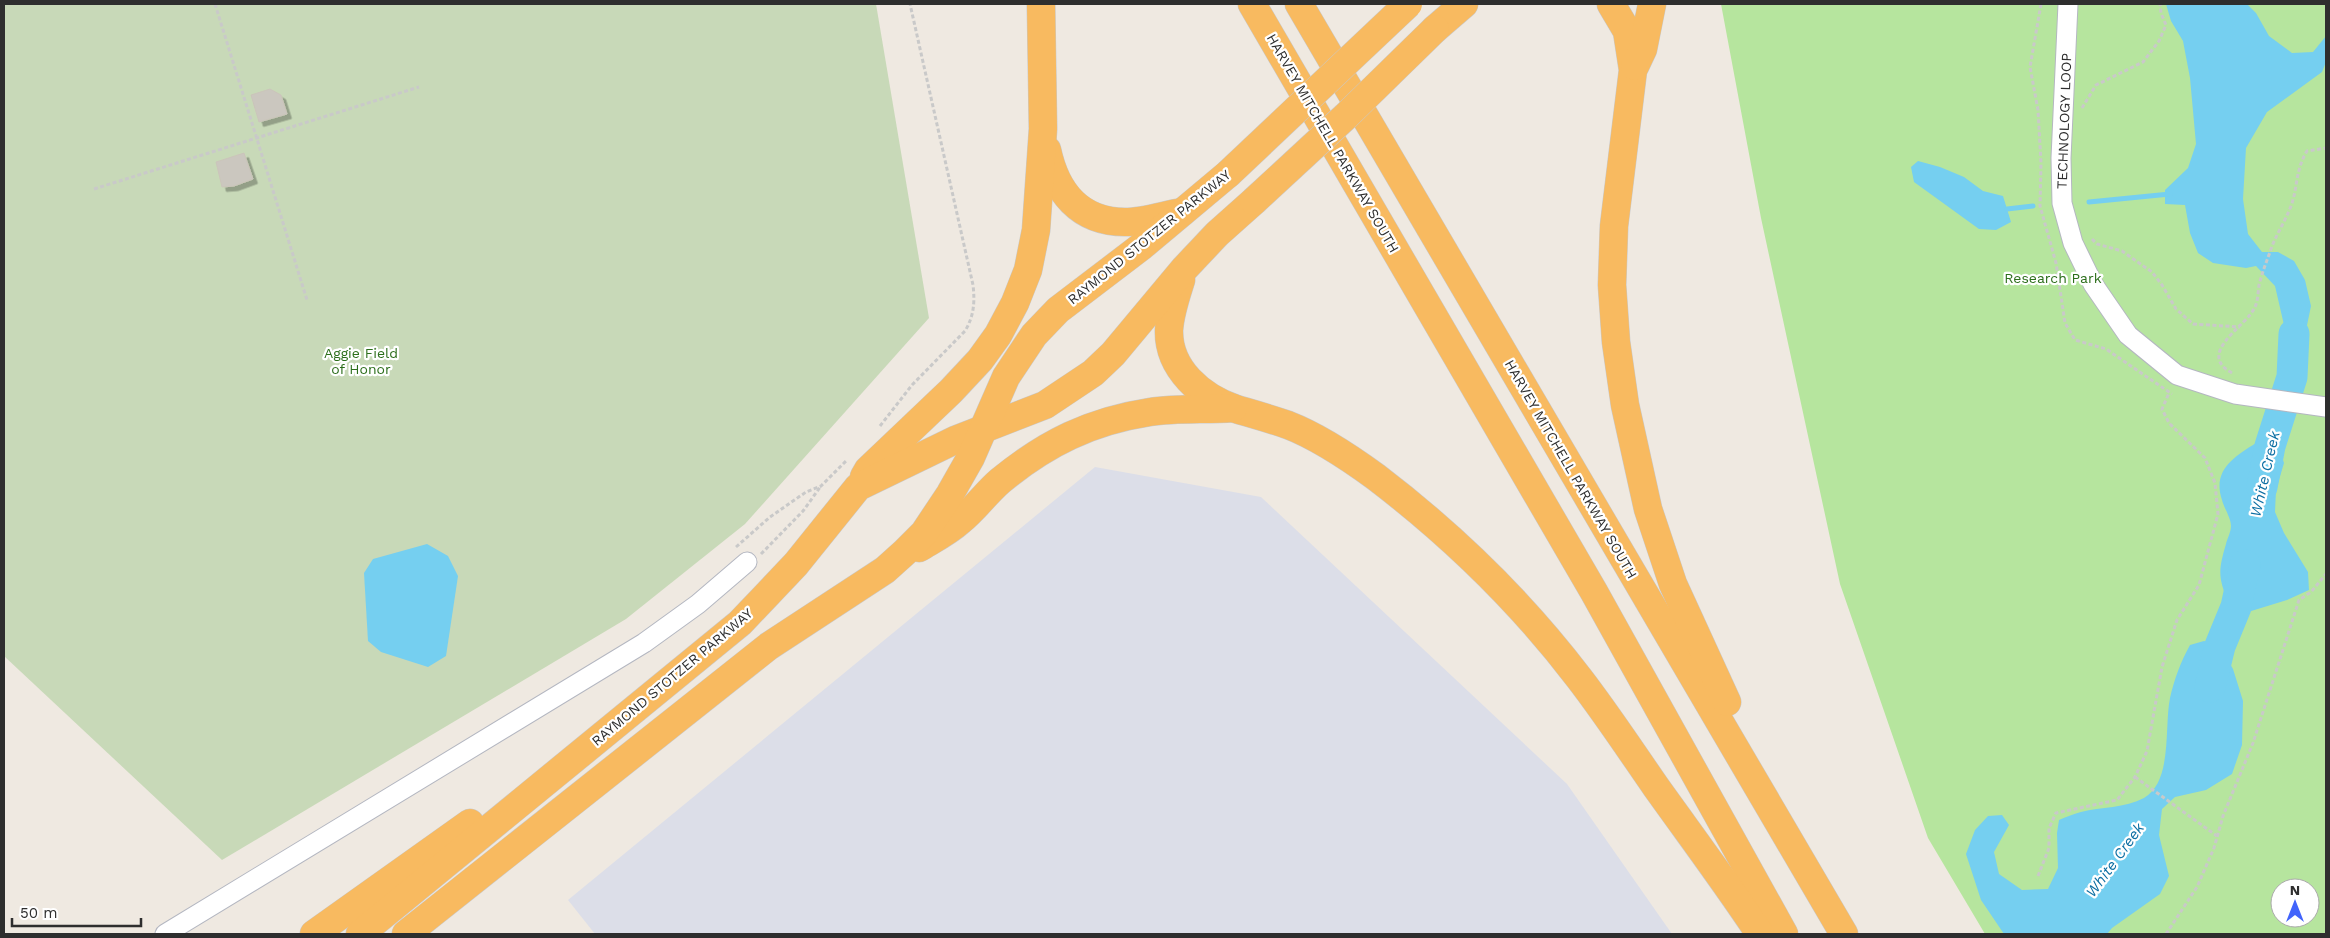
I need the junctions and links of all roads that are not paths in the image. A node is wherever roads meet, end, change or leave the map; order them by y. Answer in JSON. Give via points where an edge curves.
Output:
{"nodes":[{"id":1,"x":1041,"y":4,"type":"edge"},
{"id":2,"x":1252,"y":4,"type":"edge"},
{"id":3,"x":1298,"y":4,"type":"edge"},
{"id":4,"x":1408,"y":4,"type":"edge"},
{"id":5,"x":1464,"y":4,"type":"edge"},
{"id":6,"x":1611,"y":4,"type":"edge"},
{"id":7,"x":1652,"y":4,"type":"edge"},
{"id":8,"x":2068,"y":4,"type":"edge"},
{"id":9,"x":1633,"y":70,"type":"junction"},
{"id":10,"x":1043,"y":129,"type":"junction"},
{"id":11,"x":1186,"y":211,"type":"junction"},
{"id":12,"x":1184,"y":269,"type":"junction"},
{"id":13,"x":2326,"y":407,"type":"edge"},
{"id":14,"x":1235,"y":408,"type":"junction"},
{"id":15,"x":983,"y":429,"type":"junction"},
{"id":16,"x":858,"y":487,"type":"junction"},
{"id":17,"x":741,"y":554,"type":"road end"},
{"id":18,"x":885,"y":570,"type":"junction"},
{"id":19,"x":666,"y":684,"type":"junction"},
{"id":20,"x":1842,"y":931,"type":"edge"},
{"id":21,"x":166,"y":934,"type":"edge"},
{"id":22,"x":314,"y":934,"type":"edge"},
{"id":23,"x":360,"y":934,"type":"edge"},
{"id":24,"x":406,"y":934,"type":"edge"},
{"id":25,"x":1760,"y":934,"type":"edge"},
{"id":26,"x":1784,"y":934,"type":"edge"}],
"edges":[{"from":1,"to":10,"type":"highway"},
{"from":2,"to":26,"type":"highway","name":"HARVEY MITCHELL PARKWAY SOUTH","via":[[1594,592]]},
{"from":3,"to":20,"type":"highway","name":"HARVEY MITCHELL PARKWAY SOUTH"},
{"from":4,"to":11,"type":"highway","name":"RAYMOND STOTZER PARKWAY","bridge":true},
{"from":5,"to":12,"type":"highway","name":"RAYMOND STOTZER PARKWAY","bridge":true,"via":[[1217,234]]},
{"from":6,"to":9,"type":"highway","via":[[1628,31]]},
{"from":7,"to":9,"type":"highway","via":[[1643,49]]},
{"from":8,"to":13,"type":"street","name":"TECHNOLOGY LOOP","via":[[2062,203],[2073,243],[2093,284],[2128,335],[2177,375],[2237,385]]},
{"from":9,"to":20,"type":"highway","via":[[1614,226],[1612,285],[1625,405],[1640,476],[1673,584],[1705,658]]},
{"from":10,"to":11,"type":"highway","via":[[1055,180],[1063,194],[1088,214],[1125,222]]},
{"from":10,"to":16,"type":"highway","via":[[1034,244],[1015,303],[980,360],[868,470]]},
{"from":11,"to":15,"type":"highway","name":"RAYMOND STOTZER PARKWAY","via":[[1058,310],[1034,335],[1006,377]]},
{"from":12,"to":14,"type":"highway","via":[[1171,313],[1171,349],[1190,382],[1200,391]]},
{"from":12,"to":15,"type":"highway","name":"RAYMOND STOTZER PARKWAY","via":[[1113,354],[1093,372],[1045,405]]},
{"from":14,"to":18,"type":"highway","via":[[1152,412],[1116,418],[1058,440],[1000,481],[960,522]]},
{"from":14,"to":25,"type":"highway","via":[[1292,427],[1372,474],[1418,509],[1468,554],[1523,611],[1578,677]]},
{"from":15,"to":16,"type":"highway","name":"RAYMOND STOTZER PARKWAY"},
{"from":15,"to":18,"type":"highway","name":"RAYMOND STOTZER PARKWAY","via":[[950,494],[924,533]]},
{"from":16,"to":19,"type":"highway","name":"RAYMOND STOTZER PARKWAY","via":[[796,564],[740,623]]},
{"from":17,"to":21,"type":"street","via":[[698,604],[644,643]]},
{"from":18,"to":24,"type":"highway","name":"RAYMOND STOTZER PARKWAY","via":[[769,646]]},
{"from":19,"to":22,"type":"highway","via":[[636,696],[532,778]]},
{"from":19,"to":23,"type":"highway","name":"RAYMOND STOTZER PARKWAY"}]}
